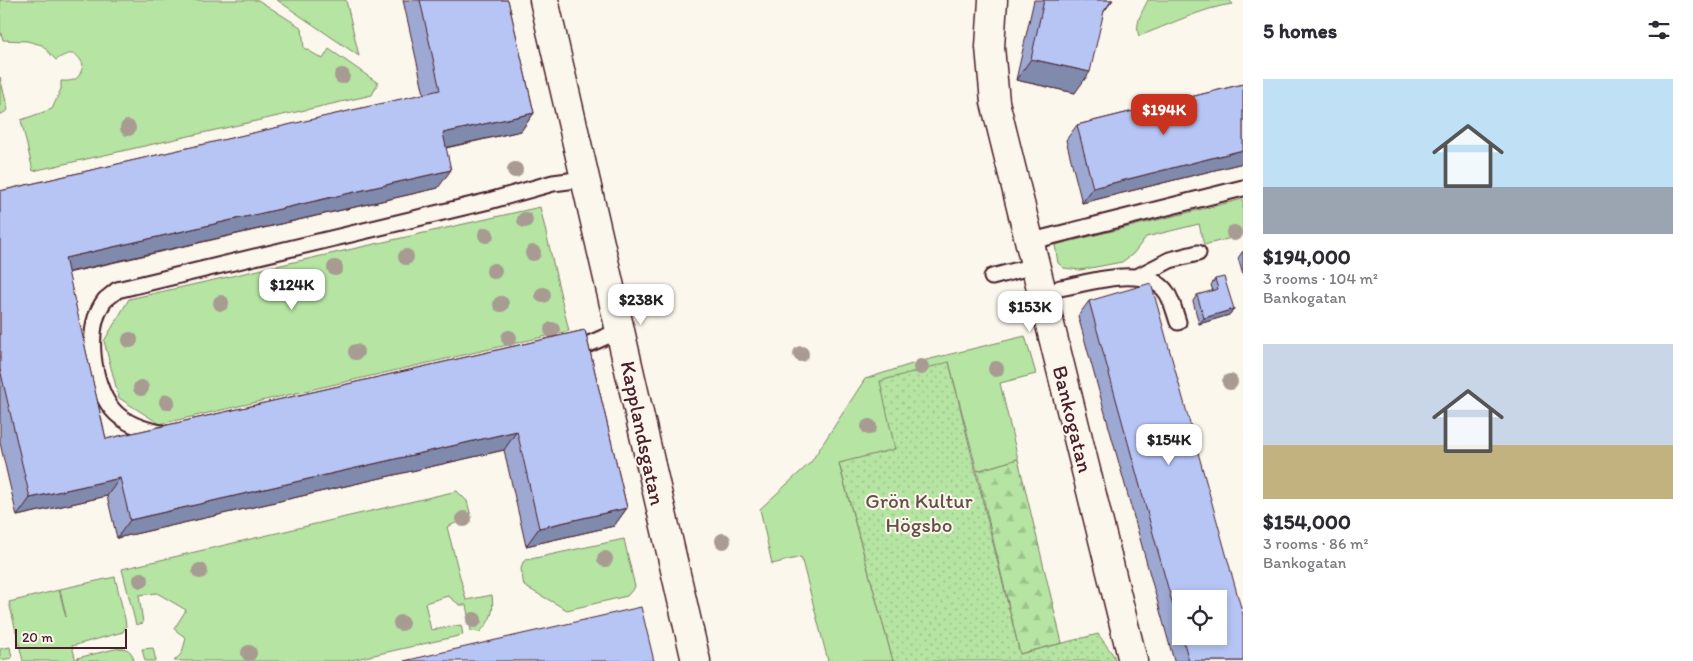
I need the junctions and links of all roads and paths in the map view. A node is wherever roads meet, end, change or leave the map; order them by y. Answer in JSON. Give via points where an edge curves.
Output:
{"nodes":[{"id":1,"x":544,"y":0,"type":"edge"},
{"id":2,"x":993,"y":0,"type":"edge"},
{"id":3,"x":584,"y":179,"type":"junction"},
{"id":4,"x":1243,"y":188,"type":"edge"},
{"id":5,"x":1198,"y":253,"type":"dead end"},
{"id":6,"x":1031,"y":254,"type":"junction"},
{"id":7,"x":992,"y":277,"type":"dead end"},
{"id":8,"x":1137,"y":277,"type":"junction"},
{"id":9,"x":1060,"y":288,"type":"dead end"},
{"id":10,"x":1178,"y":322,"type":"dead end"},
{"id":11,"x":621,"y":330,"type":"junction"},
{"id":12,"x":551,"y":349,"type":"edge"},
{"id":13,"x":179,"y":432,"type":"edge"},
{"id":14,"x":696,"y":661,"type":"edge"},
{"id":15,"x":1134,"y":661,"type":"edge"}],
"edges":[{"from":1,"to":3,"type":"street","name":"Kapplandsgatan"},
{"from":2,"to":6,"type":"street","name":"Bankogatan","via":[[992,84]]},
{"from":3,"to":11,"type":"street","name":"Kapplandsgatan"},
{"from":3,"to":13,"type":"lane","via":[[553,183],[117,290],[105,301],[92,339],[94,365],[102,393],[112,410],[129,423],[152,432]]},
{"from":4,"to":6,"type":"lane"},
{"from":5,"to":8,"type":"lane","via":[[1170,260]]},
{"from":6,"to":7,"type":"lane"},
{"from":6,"to":15,"type":"street","name":"Bankogatan"},
{"from":8,"to":9,"type":"lane"},
{"from":8,"to":10,"type":"lane","via":[[1154,281],[1166,293]]},
{"from":11,"to":12,"type":"lane","via":[[590,344]]},
{"from":11,"to":14,"type":"street","name":"Kapplandsgatan"}]}
